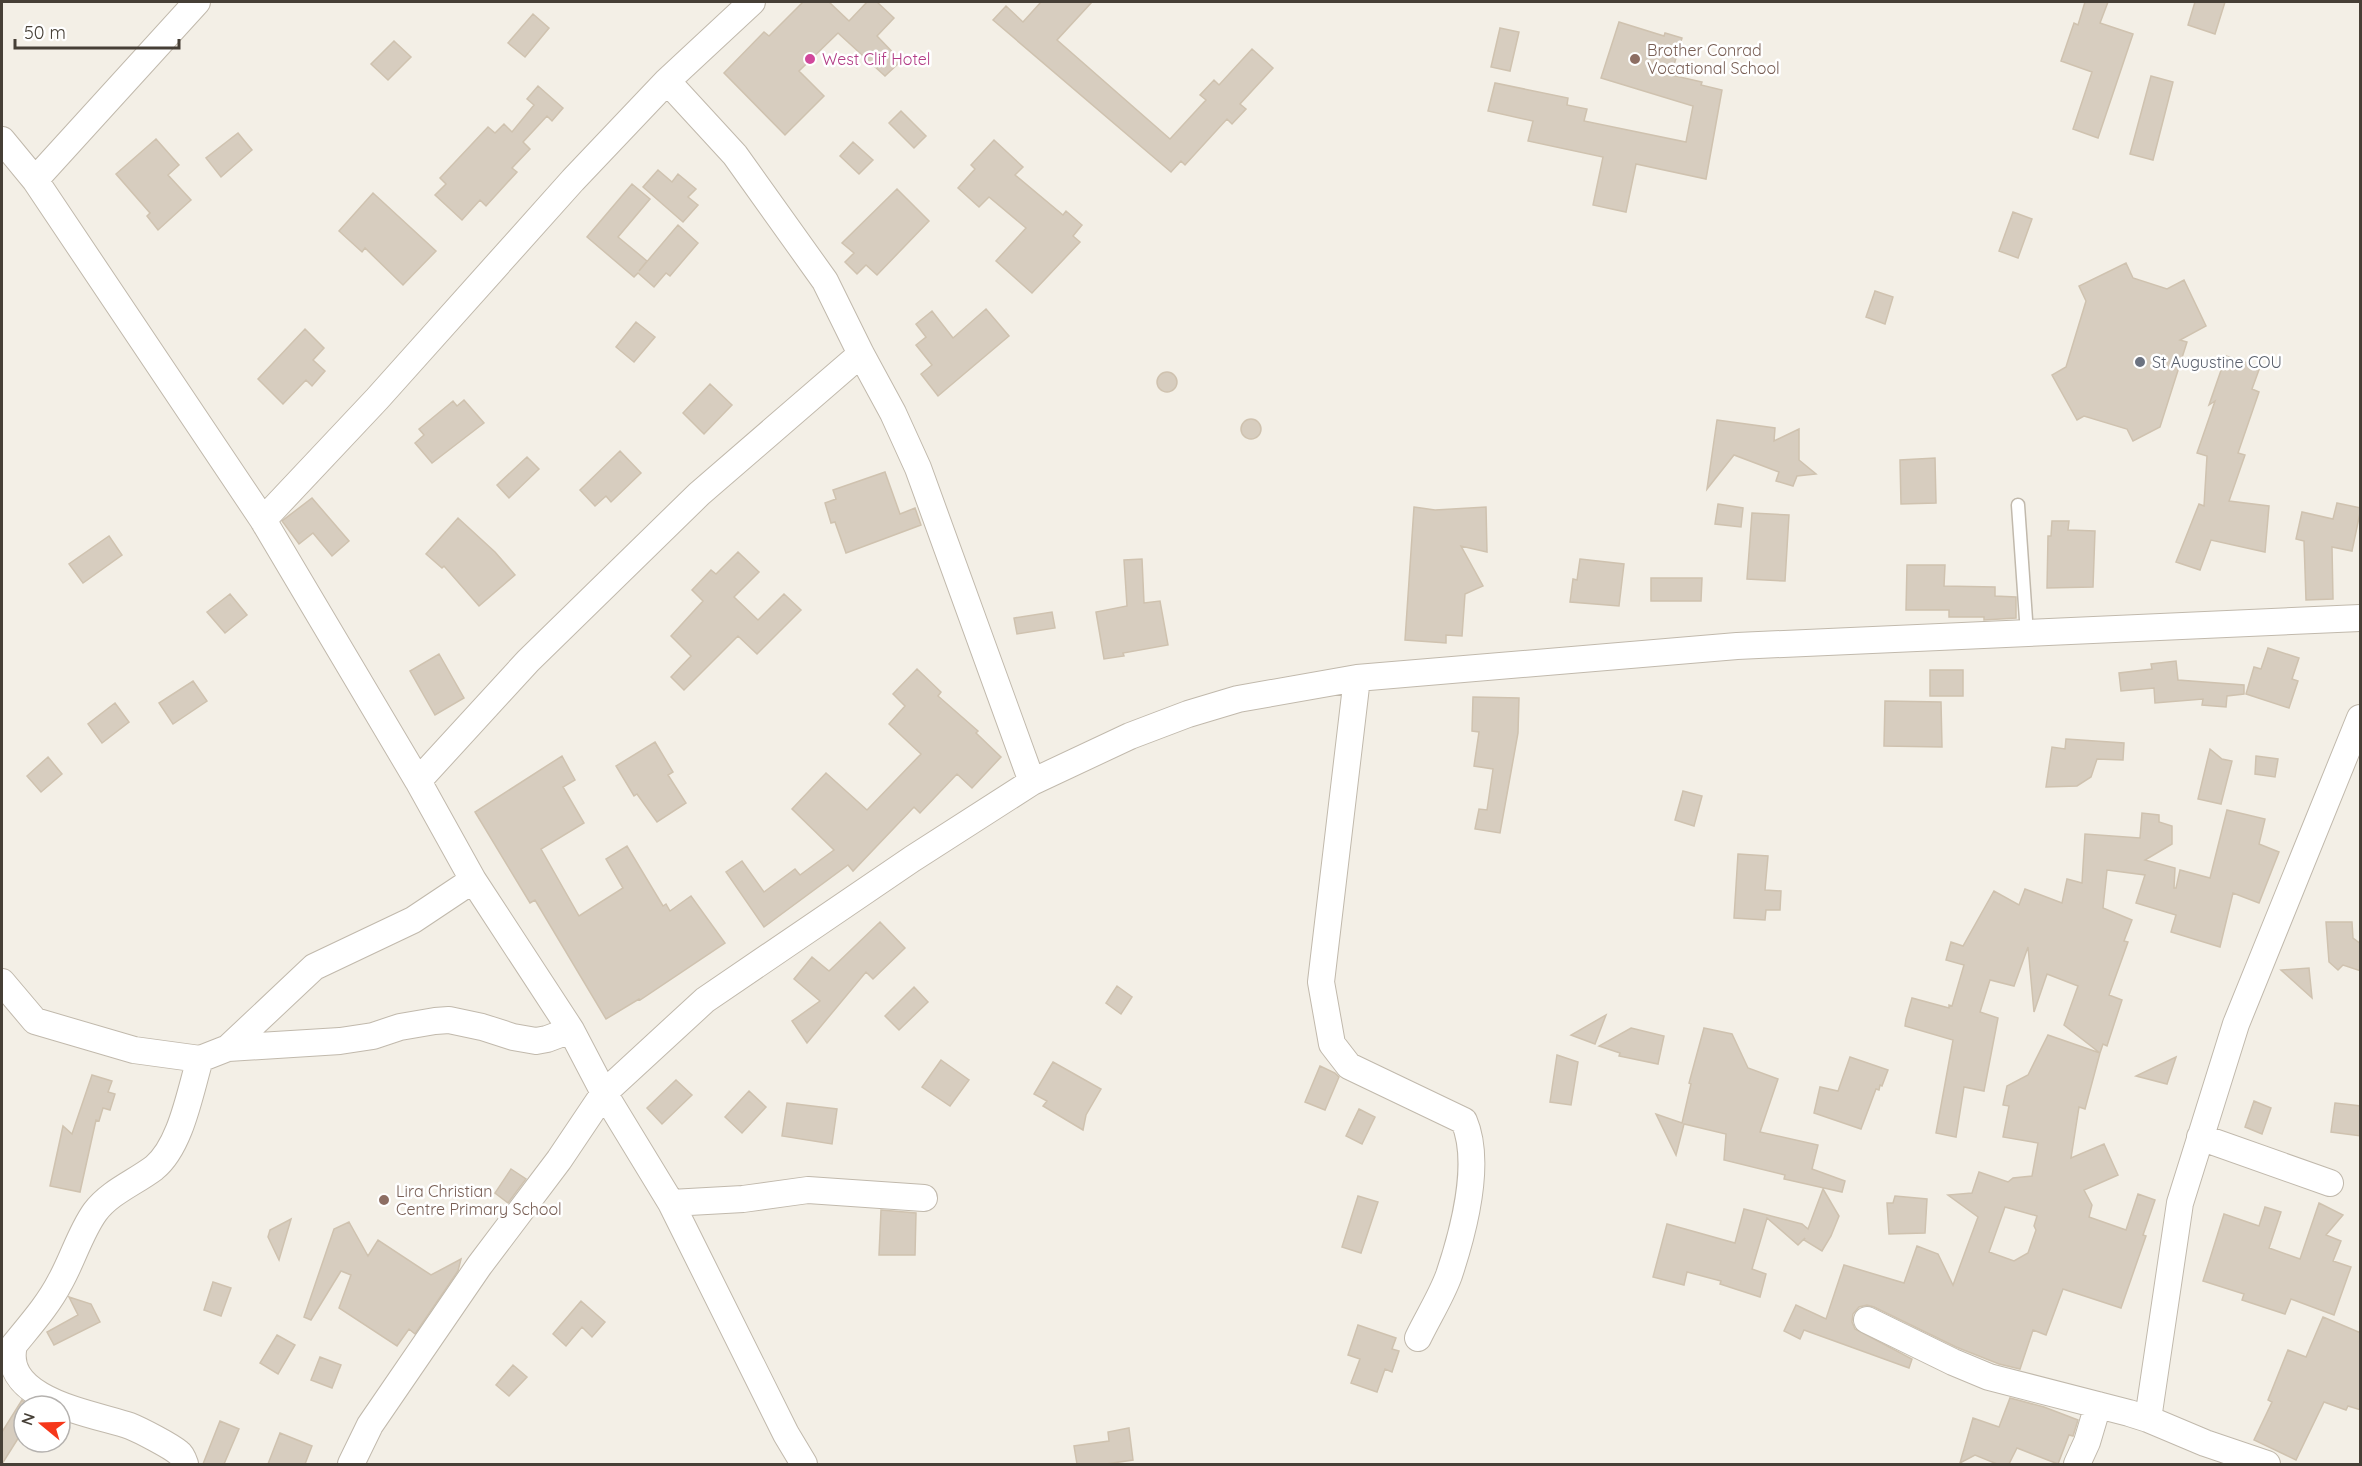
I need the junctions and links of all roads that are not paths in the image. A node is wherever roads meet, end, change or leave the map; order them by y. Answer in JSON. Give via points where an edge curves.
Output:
{"nodes":[{"id":1,"x":197,"y":2,"type":"edge"},
{"id":2,"x":752,"y":2,"type":"edge"},
{"id":3,"x":667,"y":81,"type":"junction"},
{"id":4,"x":2,"y":140,"type":"edge"},
{"id":5,"x":35,"y":180,"type":"junction"},
{"id":6,"x":861,"y":354,"type":"junction"},
{"id":7,"x":2018,"y":505,"type":"dead end"},
{"id":8,"x":263,"y":520,"type":"junction"},
{"id":9,"x":2361,"y":618,"type":"edge"},
{"id":10,"x":2027,"y":634,"type":"junction"},
{"id":11,"x":1358,"y":678,"type":"junction"},
{"id":12,"x":2361,"y":718,"type":"edge"},
{"id":13,"x":418,"y":781,"type":"junction"},
{"id":14,"x":1032,"y":782,"type":"junction"},
{"id":15,"x":473,"y":880,"type":"junction"},
{"id":16,"x":2,"y":982,"type":"edge"},
{"id":17,"x":571,"y":1030,"type":"junction"},
{"id":18,"x":228,"y":1048,"type":"junction"},
{"id":19,"x":200,"y":1059,"type":"junction"},
{"id":20,"x":604,"y":1093,"type":"junction"},
{"id":21,"x":2200,"y":1137,"type":"junction"},
{"id":22,"x":2330,"y":1183,"type":"dead end"},
{"id":23,"x":924,"y":1198,"type":"dead end"},
{"id":24,"x":671,"y":1203,"type":"junction"},
{"id":25,"x":1867,"y":1320,"type":"dead end"},
{"id":26,"x":1418,"y":1338,"type":"dead end"},
{"id":27,"x":2098,"y":1405,"type":"junction"},
{"id":28,"x":2148,"y":1419,"type":"junction"},
{"id":29,"x":185,"y":1464,"type":"edge"},
{"id":30,"x":351,"y":1464,"type":"edge"},
{"id":31,"x":804,"y":1464,"type":"edge"},
{"id":32,"x":2077,"y":1464,"type":"edge"},
{"id":33,"x":2267,"y":1464,"type":"edge"}],
"edges":[{"from":1,"to":5,"type":"street"},
{"from":2,"to":3,"type":"street"},
{"from":3,"to":6,"type":"street","via":[[735,155],[789,228],[825,281]]},
{"from":3,"to":8,"type":"street"},
{"from":4,"to":5,"type":"street"},
{"from":5,"to":8,"type":"street"},
{"from":6,"to":13,"type":"street","via":[[699,494],[528,661]]},
{"from":6,"to":14,"type":"street","via":[[918,468]]},
{"from":7,"to":10,"type":"lane"},
{"from":8,"to":13,"type":"street"},
{"from":9,"to":10,"type":"street"},
{"from":10,"to":11,"type":"street","via":[[1737,646]]},
{"from":11,"to":14,"type":"street","via":[[1238,699],[1188,714],[1130,736]]},
{"from":11,"to":26,"type":"street","via":[[1321,982],[1332,1044],[1349,1066],[1464,1121],[1469,1132],[1472,1170],[1466,1210],[1448,1276]]},
{"from":12,"to":21,"type":"street","via":[[2236,1024]]},
{"from":13,"to":15,"type":"street"},
{"from":14,"to":20,"type":"street","via":[[705,1000]]},
{"from":15,"to":17,"type":"street"},
{"from":15,"to":18,"type":"street","via":[[413,920],[314,967]]},
{"from":16,"to":19,"type":"street","via":[[35,1021],[135,1050]]},
{"from":17,"to":18,"type":"street","via":[[536,1041],[449,1020],[340,1041]]},
{"from":17,"to":20,"type":"street"},
{"from":18,"to":19,"type":"street"},
{"from":19,"to":29,"type":"street","via":[[177,1134],[166,1154],[155,1167],[104,1200],[93,1214],[46,1306],[12,1352],[17,1375],[29,1390],[66,1407],[132,1427],[180,1453]]},
{"from":20,"to":24,"type":"street"},
{"from":20,"to":30,"type":"street","via":[[370,1425]]},
{"from":21,"to":22,"type":"street"},
{"from":21,"to":28,"type":"street","via":[[2180,1203]]},
{"from":23,"to":24,"type":"street","via":[[808,1190]]},
{"from":24,"to":31,"type":"street"},
{"from":25,"to":27,"type":"street","via":[[1980,1374]]},
{"from":27,"to":28,"type":"street"},
{"from":27,"to":32,"type":"street"},
{"from":28,"to":33,"type":"street"}]}
